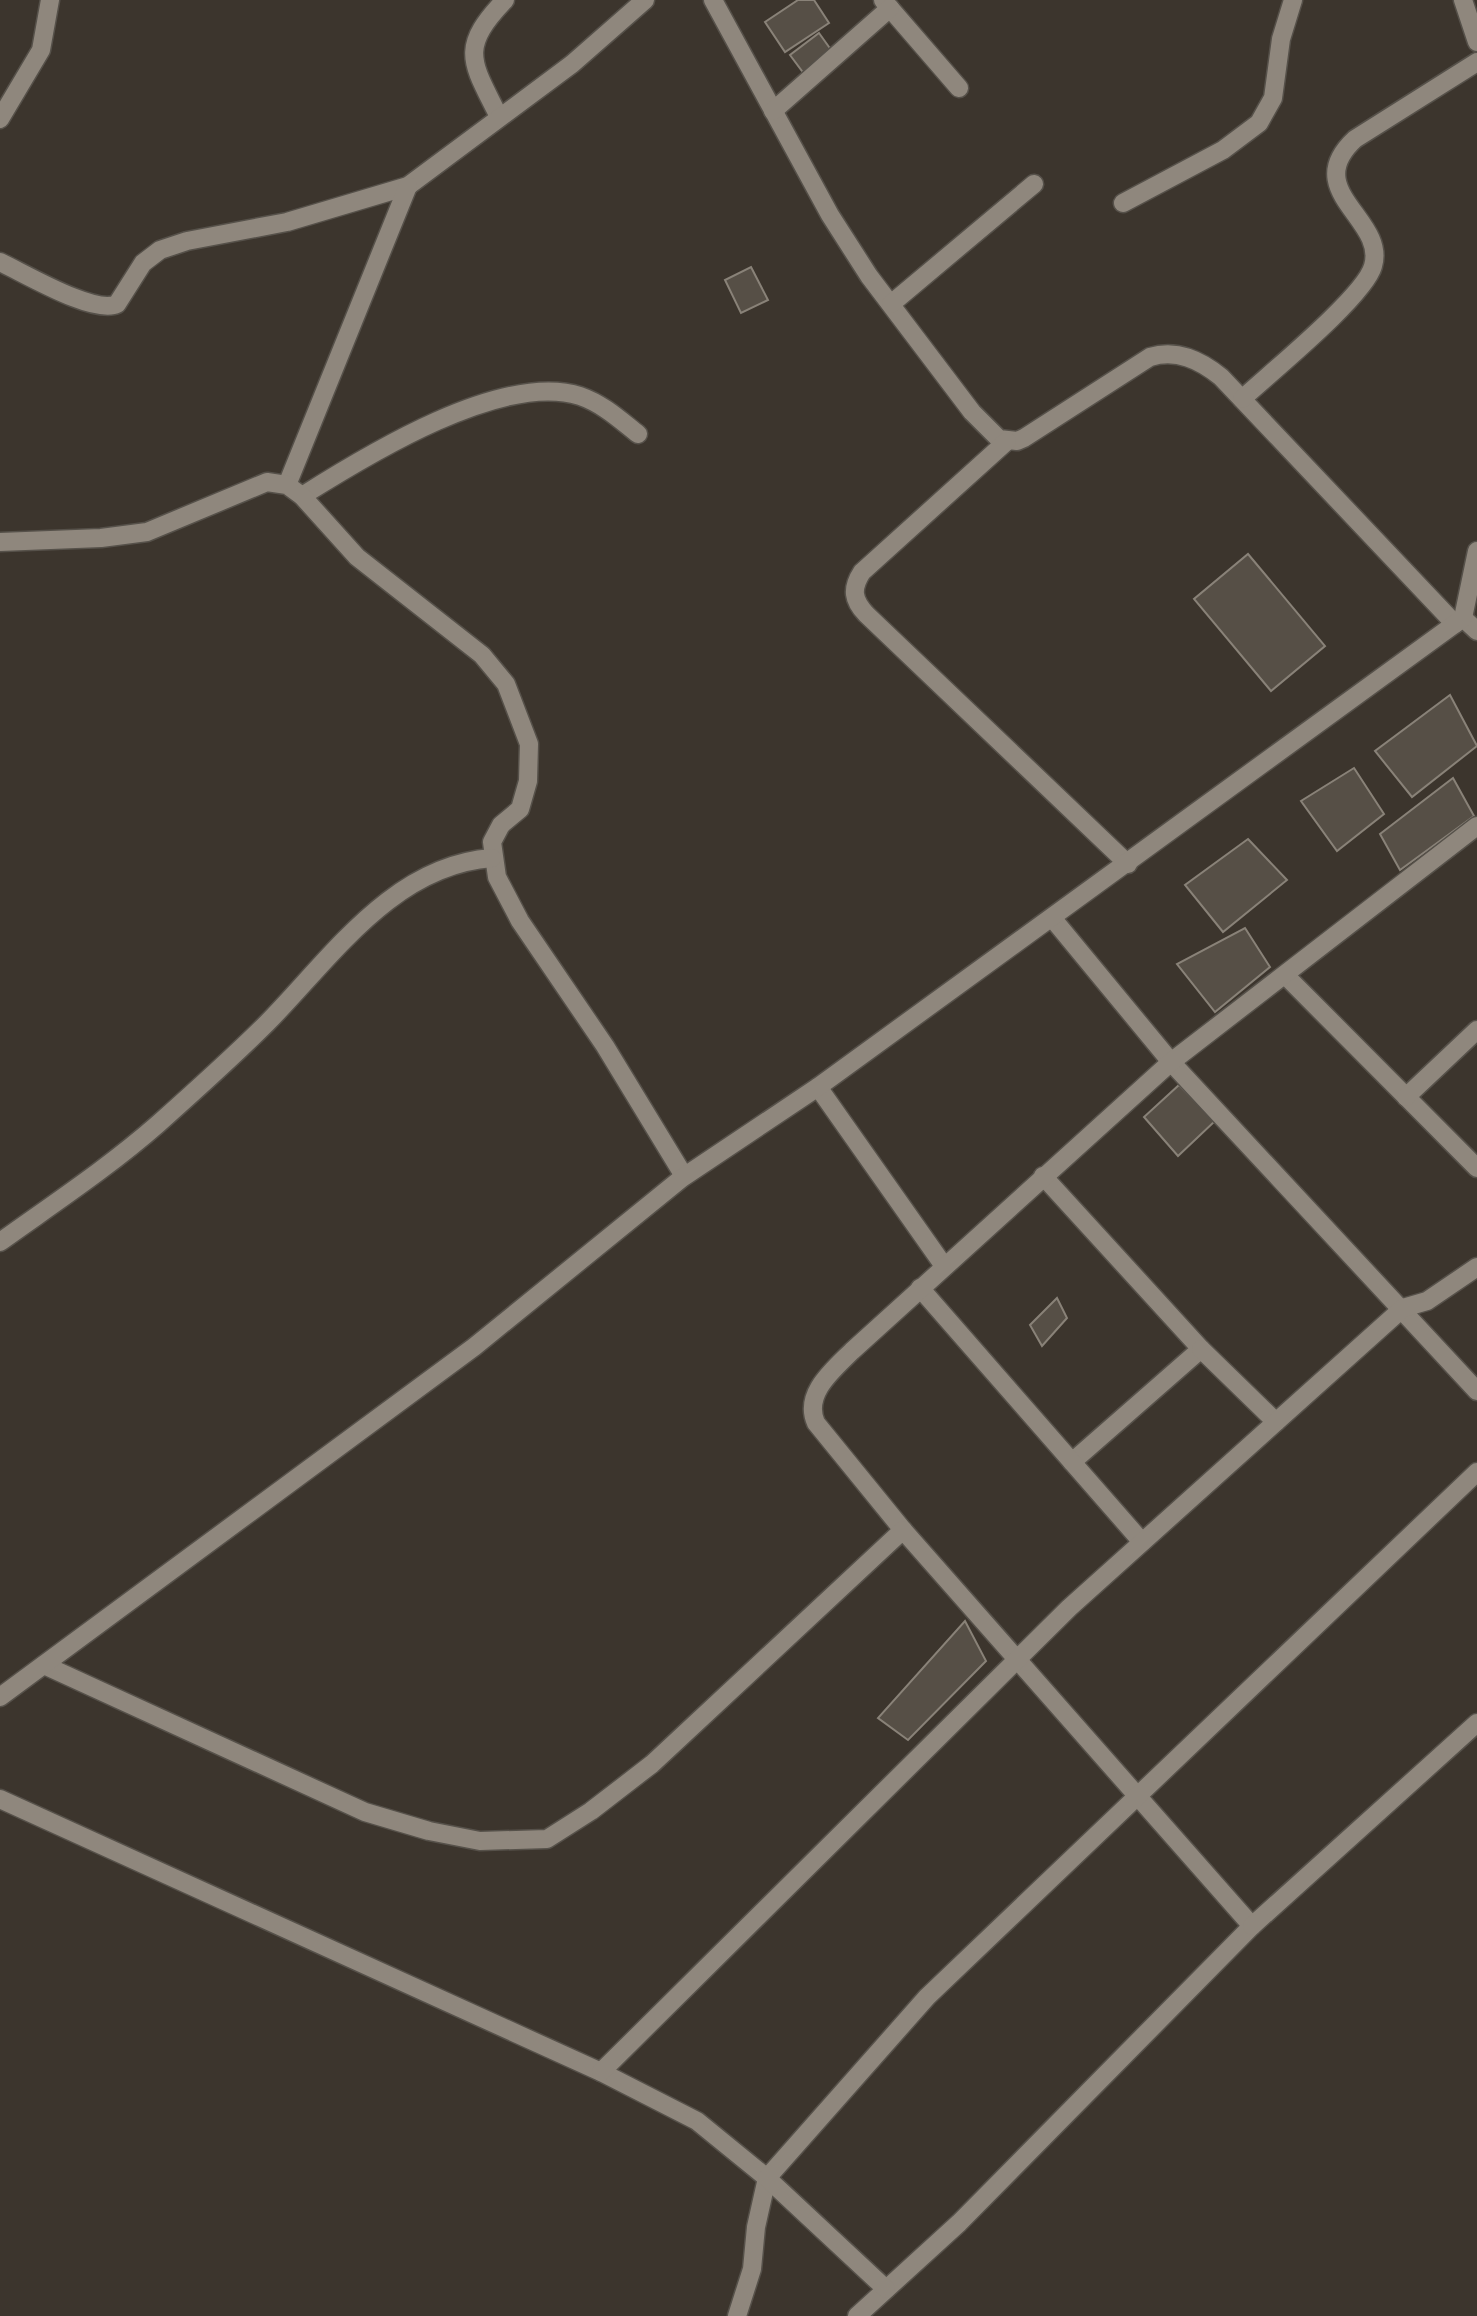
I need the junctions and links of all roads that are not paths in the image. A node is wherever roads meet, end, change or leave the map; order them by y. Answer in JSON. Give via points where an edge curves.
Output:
{"nodes":[{"id":1,"x":50,"y":0,"type":"edge"},
{"id":2,"x":505,"y":0,"type":"edge"},
{"id":3,"x":645,"y":0,"type":"edge"},
{"id":4,"x":713,"y":0,"type":"edge"},
{"id":5,"x":1293,"y":0,"type":"edge"},
{"id":6,"x":1463,"y":0,"type":"edge"},
{"id":7,"x":886,"y":4,"type":"edge"},
{"id":8,"x":1477,"y":42,"type":"edge"},
{"id":9,"x":1477,"y":62,"type":"edge"},
{"id":10,"x":958,"y":88,"type":"dead end"},
{"id":11,"x":772,"y":111,"type":"junction"},
{"id":12,"x":499,"y":117,"type":"junction"},
{"id":13,"x":0,"y":119,"type":"edge"},
{"id":14,"x":1034,"y":184,"type":"dead end"},
{"id":15,"x":408,"y":186,"type":"junction"},
{"id":16,"x":1123,"y":203,"type":"dead end"},
{"id":17,"x":0,"y":262,"type":"edge"},
{"id":18,"x":891,"y":304,"type":"junction"},
{"id":19,"x":1242,"y":399,"type":"junction"},
{"id":20,"x":638,"y":434,"type":"dead end"},
{"id":21,"x":1007,"y":441,"type":"junction"},
{"id":22,"x":287,"y":485,"type":"junction"},
{"id":23,"x":302,"y":496,"type":"junction"},
{"id":24,"x":0,"y":542,"type":"edge"},
{"id":25,"x":1477,"y":551,"type":"edge"},
{"id":26,"x":1459,"y":621,"type":"junction"},
{"id":27,"x":1477,"y":631,"type":"edge"},
{"id":28,"x":1473,"y":836,"type":"edge"},
{"id":29,"x":492,"y":858,"type":"junction"},
{"id":30,"x":1128,"y":864,"type":"junction"},
{"id":31,"x":1053,"y":919,"type":"junction"},
{"id":32,"x":1285,"y":975,"type":"junction"},
{"id":33,"x":1477,"y":1030,"type":"edge"},
{"id":34,"x":1171,"y":1062,"type":"junction"},
{"id":35,"x":818,"y":1087,"type":"junction"},
{"id":36,"x":1406,"y":1097,"type":"junction"},
{"id":37,"x":1477,"y":1168,"type":"edge"},
{"id":38,"x":684,"y":1176,"type":"junction"},
{"id":39,"x":1043,"y":1176,"type":"junction"},
{"id":40,"x":0,"y":1242,"type":"edge"},
{"id":41,"x":944,"y":1266,"type":"junction"},
{"id":42,"x":1477,"y":1267,"type":"edge"},
{"id":43,"x":920,"y":1287,"type":"junction"},
{"id":44,"x":1403,"y":1308,"type":"junction"},
{"id":45,"x":1201,"y":1349,"type":"junction"},
{"id":46,"x":1477,"y":1391,"type":"edge"},
{"id":47,"x":1276,"y":1422,"type":"junction"},
{"id":48,"x":1072,"y":1462,"type":"junction"},
{"id":49,"x":1477,"y":1472,"type":"edge"},
{"id":50,"x":903,"y":1530,"type":"junction"},
{"id":51,"x":1142,"y":1542,"type":"junction"},
{"id":52,"x":1018,"y":1658,"type":"junction"},
{"id":53,"x":44,"y":1665,"type":"junction"},
{"id":54,"x":0,"y":1698,"type":"edge"},
{"id":55,"x":1477,"y":1723,"type":"edge"},
{"id":56,"x":1138,"y":1796,"type":"junction"},
{"id":57,"x":0,"y":1799,"type":"edge"},
{"id":58,"x":1252,"y":1926,"type":"junction"},
{"id":59,"x":601,"y":2072,"type":"junction"},
{"id":60,"x":767,"y":2178,"type":"junction"},
{"id":61,"x":886,"y":2289,"type":"junction"},
{"id":62,"x":737,"y":2316,"type":"edge"},
{"id":63,"x":857,"y":2316,"type":"edge"}],
"edges":[{"from":1,"to":13,"type":"street","via":[[41,50]]},
{"from":2,"to":12,"type":"street","via":[[480,29],[473,52],[479,77]]},
{"from":3,"to":12,"type":"street","via":[[572,64]]},
{"from":4,"to":11,"type":"street"},
{"from":5,"to":16,"type":"street","via":[[1281,39],[1273,98],[1259,124],[1223,150]]},
{"from":6,"to":8,"type":"street"},
{"from":7,"to":10,"type":"street"},
{"from":7,"to":11,"type":"street"},
{"from":9,"to":19,"type":"street","via":[[1355,139],[1339,155],[1337,179],[1375,247],[1373,269],[1335,314]]},
{"from":11,"to":18,"type":"street","via":[[831,215]]},
{"from":12,"to":15,"type":"street"},
{"from":14,"to":18,"type":"street"},
{"from":15,"to":17,"type":"street","via":[[306,217],[160,250],[144,263],[111,307],[73,296]]},
{"from":15,"to":22,"type":"street"},
{"from":18,"to":21,"type":"street","via":[[972,412],[993,434]]},
{"from":19,"to":21,"type":"street","via":[[1206,366],[1182,356],[1160,354],[1024,438]]},
{"from":19,"to":26,"type":"street"},
{"from":20,"to":23,"type":"street","via":[[604,406],[579,396],[527,391],[437,422]]},
{"from":21,"to":30,"type":"street","via":[[862,572],[854,596],[866,614]]},
{"from":22,"to":23,"type":"street"},
{"from":22,"to":24,"type":"street","via":[[267,482],[147,532]]},
{"from":23,"to":29,"type":"street","via":[[357,557],[482,654],[506,684],[529,744],[528,781],[520,809],[501,825],[492,842]]},
{"from":25,"to":26,"type":"street"},
{"from":26,"to":27,"type":"street"},
{"from":26,"to":30,"type":"street"},
{"from":28,"to":32,"type":"street"},
{"from":29,"to":38,"type":"street","via":[[520,921],[605,1046]]},
{"from":29,"to":40,"type":"street","via":[[441,867],[372,914],[252,1038],[155,1126]]},
{"from":30,"to":31,"type":"street"},
{"from":31,"to":34,"type":"street"},
{"from":31,"to":35,"type":"street"},
{"from":32,"to":34,"type":"street"},
{"from":32,"to":36,"type":"street"},
{"from":33,"to":36,"type":"street"},
{"from":34,"to":39,"type":"street"},
{"from":34,"to":44,"type":"street"},
{"from":35,"to":38,"type":"street"},
{"from":35,"to":41,"type":"street"},
{"from":36,"to":37,"type":"street"},
{"from":38,"to":53,"type":"street","via":[[474,1347]]},
{"from":39,"to":41,"type":"street"},
{"from":39,"to":45,"type":"street"},
{"from":41,"to":43,"type":"street"},
{"from":42,"to":44,"type":"street","via":[[1437,1295]]},
{"from":43,"to":48,"type":"street"},
{"from":43,"to":50,"type":"street","via":[[824,1381],[812,1407],[816,1423]]},
{"from":44,"to":46,"type":"street"},
{"from":44,"to":47,"type":"street"},
{"from":45,"to":47,"type":"street"},
{"from":45,"to":48,"type":"street"},
{"from":47,"to":51,"type":"street"},
{"from":48,"to":51,"type":"street"},
{"from":49,"to":56,"type":"street"},
{"from":50,"to":52,"type":"street"},
{"from":50,"to":53,"type":"street","via":[[652,1763],[547,1839],[480,1841],[365,1812]]},
{"from":51,"to":52,"type":"street"},
{"from":52,"to":56,"type":"street"},
{"from":52,"to":59,"type":"street"},
{"from":53,"to":54,"type":"street"},
{"from":55,"to":58,"type":"street"},
{"from":56,"to":58,"type":"street"},
{"from":56,"to":60,"type":"street","via":[[927,1997]]},
{"from":57,"to":59,"type":"street"},
{"from":58,"to":61,"type":"street","via":[[959,2223]]},
{"from":59,"to":60,"type":"street","via":[[696,2121]]},
{"from":60,"to":61,"type":"street"},
{"from":60,"to":62,"type":"street","via":[[752,2269]]},
{"from":61,"to":63,"type":"street"}]}
